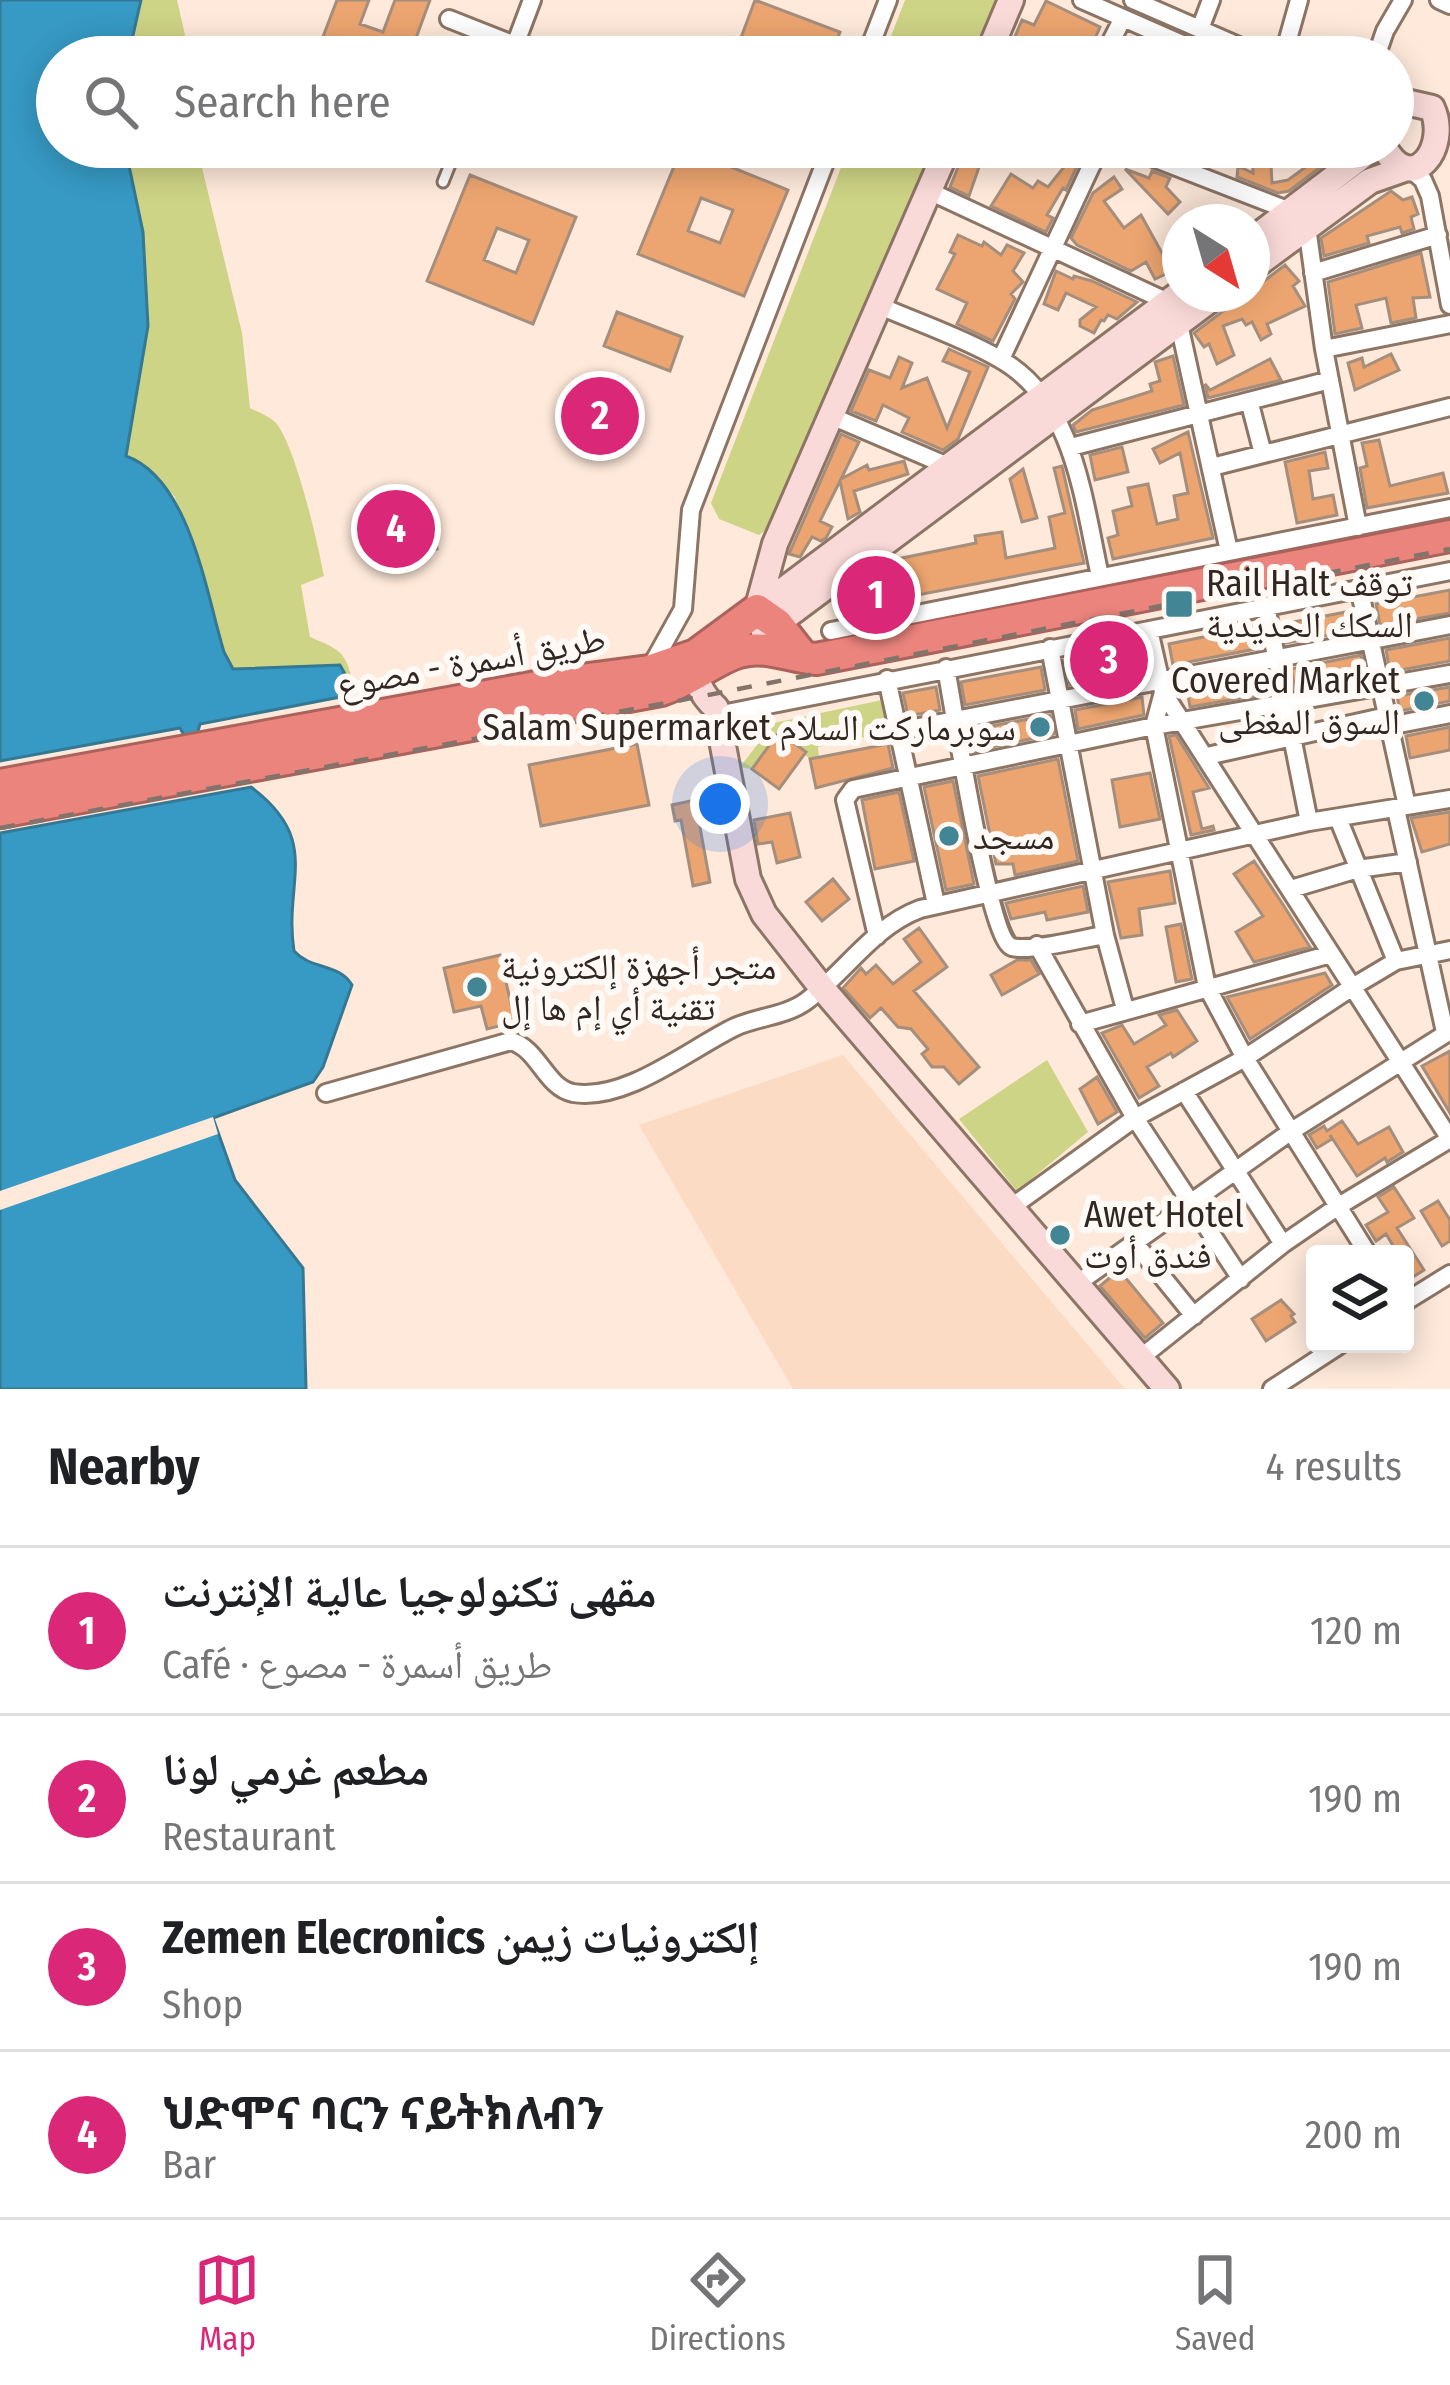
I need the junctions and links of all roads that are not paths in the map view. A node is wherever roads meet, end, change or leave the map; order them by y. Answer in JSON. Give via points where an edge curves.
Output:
{"nodes":[{"id":1,"x":532,"y":0,"type":"edge"},
{"id":2,"x":888,"y":0,"type":"edge"},
{"id":3,"x":1011,"y":0,"type":"edge"},
{"id":4,"x":1082,"y":0,"type":"edge"},
{"id":5,"x":1133,"y":0,"type":"edge"},
{"id":6,"x":1211,"y":0,"type":"edge"},
{"id":7,"x":1298,"y":0,"type":"edge"},
{"id":8,"x":1403,"y":0,"type":"edge"},
{"id":9,"x":1439,"y":0,"type":"edge"},
{"id":10,"x":1450,"y":5,"type":"edge"},
{"id":11,"x":1123,"y":18,"type":"junction"},
{"id":12,"x":449,"y":19,"type":"dead end"},
{"id":13,"x":1200,"y":29,"type":"junction"},
{"id":14,"x":481,"y":36,"type":"edge"},
{"id":15,"x":509,"y":36,"type":"edge"},
{"id":16,"x":874,"y":36,"type":"edge"},
{"id":17,"x":995,"y":36,"type":"edge"},
{"id":18,"x":1114,"y":36,"type":"edge"},
{"id":19,"x":1164,"y":36,"type":"edge"},
{"id":20,"x":1216,"y":36,"type":"edge"},
{"id":21,"x":1289,"y":36,"type":"edge"},
{"id":22,"x":1384,"y":36,"type":"edge"},
{"id":23,"x":1450,"y":92,"type":"edge"},
{"id":24,"x":1414,"y":104,"type":"edge"},
{"id":25,"x":1424,"y":104,"type":"junction"},
{"id":26,"x":1447,"y":142,"type":"edge"},
{"id":27,"x":1414,"y":167,"type":"edge"},
{"id":28,"x":449,"y":168,"type":"edge"},
{"id":29,"x":824,"y":168,"type":"edge"},
{"id":30,"x":939,"y":168,"type":"edge"},
{"id":31,"x":1090,"y":168,"type":"edge"},
{"id":32,"x":1178,"y":168,"type":"edge"},
{"id":33,"x":1352,"y":168,"type":"edge"},
{"id":34,"x":1408,"y":168,"type":"joint"},
{"id":35,"x":443,"y":182,"type":"dead end"},
{"id":36,"x":929,"y":190,"type":"junction"},
{"id":37,"x":1430,"y":196,"type":"junction"},
{"id":38,"x":1299,"y":219,"type":"junction"},
{"id":39,"x":1270,"y":232,"type":"edge"},
{"id":40,"x":1442,"y":240,"type":"edge"},
{"id":41,"x":1052,"y":246,"type":"junction"},
{"id":42,"x":1270,"y":249,"type":"edge"},
{"id":43,"x":1313,"y":273,"type":"junction"},
{"id":44,"x":1162,"y":299,"type":"edge"},
{"id":45,"x":1450,"y":305,"type":"edge"},
{"id":46,"x":880,"y":306,"type":"junction"},
{"id":47,"x":1168,"y":312,"type":"edge"},
{"id":48,"x":1177,"y":312,"type":"edge"},
{"id":49,"x":1450,"y":324,"type":"edge"},
{"id":50,"x":1324,"y":350,"type":"junction"},
{"id":51,"x":1001,"y":359,"type":"junction"},
{"id":52,"x":1330,"y":380,"type":"junction"},
{"id":53,"x":1250,"y":404,"type":"junction"},
{"id":54,"x":1450,"y":407,"type":"edge"},
{"id":55,"x":1048,"y":408,"type":"junction"},
{"id":56,"x":1199,"y":415,"type":"junction"},
{"id":57,"x":831,"y":416,"type":"junction"},
{"id":58,"x":1340,"y":433,"type":"junction"},
{"id":59,"x":1071,"y":447,"type":"junction"},
{"id":60,"x":1263,"y":454,"type":"junction"},
{"id":61,"x":948,"y":466,"type":"junction"},
{"id":62,"x":1212,"y":467,"type":"junction"},
{"id":63,"x":1450,"y":508,"type":"edge"},
{"id":64,"x":1358,"y":526,"type":"junction"},
{"id":65,"x":1450,"y":536,"type":"edge"},
{"id":66,"x":1229,"y":551,"type":"junction"},
{"id":67,"x":1450,"y":571,"type":"edge"},
{"id":68,"x":1100,"y":576,"type":"junction"},
{"id":69,"x":1359,"y":588,"type":"junction"},
{"id":70,"x":1266,"y":606,"type":"junction"},
{"id":71,"x":767,"y":617,"type":"junction"},
{"id":72,"x":1450,"y":626,"type":"edge"},
{"id":73,"x":1149,"y":630,"type":"junction"},
{"id":74,"x":831,"y":631,"type":"dead end"},
{"id":75,"x":1370,"y":640,"type":"junction"},
{"id":76,"x":1050,"y":648,"type":"junction"},
{"id":77,"x":803,"y":657,"type":"junction"},
{"id":78,"x":1277,"y":658,"type":"junction"},
{"id":79,"x":710,"y":663,"type":"junction"},
{"id":80,"x":946,"y":668,"type":"junction"},
{"id":81,"x":649,"y":671,"type":"junction"},
{"id":82,"x":1450,"y":674,"type":"edge"},
{"id":83,"x":887,"y":679,"type":"junction"},
{"id":84,"x":1161,"y":686,"type":"junction"},
{"id":85,"x":1381,"y":687,"type":"junction"},
{"id":86,"x":560,"y":696,"type":"junction"},
{"id":87,"x":1061,"y":700,"type":"junction"},
{"id":88,"x":1287,"y":705,"type":"junction"},
{"id":89,"x":717,"y":711,"type":"junction"},
{"id":90,"x":1450,"y":714,"type":"edge"},
{"id":91,"x":956,"y":720,"type":"junction"},
{"id":92,"x":1183,"y":721,"type":"junction"},
{"id":93,"x":1388,"y":721,"type":"junction"},
{"id":94,"x":1154,"y":727,"type":"junction"},
{"id":95,"x":898,"y":731,"type":"junction"},
{"id":96,"x":1293,"y":738,"type":"junction"},
{"id":97,"x":1070,"y":745,"type":"junction"},
{"id":98,"x":259,"y":751,"type":"junction"},
{"id":99,"x":1207,"y":756,"type":"junction"},
{"id":100,"x":964,"y":766,"type":"junction"},
{"id":101,"x":908,"y":776,"type":"junction"},
{"id":102,"x":0,"y":785,"type":"edge"},
{"id":103,"x":1450,"y":799,"type":"edge"},
{"id":104,"x":1401,"y":807,"type":"junction"},
{"id":105,"x":0,"y":812,"type":"edge"},
{"id":106,"x":1338,"y":818,"type":"junction"},
{"id":107,"x":1309,"y":822,"type":"junction"},
{"id":108,"x":1258,"y":836,"type":"junction"},
{"id":109,"x":1181,"y":853,"type":"junction"},
{"id":110,"x":1408,"y":862,"type":"junction"},
{"id":111,"x":1358,"y":869,"type":"junction"},
{"id":112,"x":1093,"y":872,"type":"junction"},
{"id":113,"x":1291,"y":889,"type":"junction"},
{"id":114,"x":988,"y":893,"type":"junction"},
{"id":115,"x":935,"y":904,"type":"junction"},
{"id":116,"x":1105,"y":935,"type":"junction"},
{"id":117,"x":877,"y":936,"type":"junction"},
{"id":118,"x":1036,"y":945,"type":"junction"},
{"id":119,"x":1450,"y":950,"type":"edge"},
{"id":120,"x":1331,"y":954,"type":"junction"},
{"id":121,"x":1427,"y":955,"type":"junction"},
{"id":122,"x":1396,"y":961,"type":"junction"},
{"id":123,"x":1354,"y":986,"type":"junction"},
{"id":124,"x":1207,"y":987,"type":"junction"},
{"id":125,"x":822,"y":988,"type":"junction"},
{"id":126,"x":1125,"y":1010,"type":"junction"},
{"id":127,"x":1080,"y":1024,"type":"junction"},
{"id":128,"x":1448,"y":1031,"type":"edge"},
{"id":129,"x":1244,"y":1058,"type":"junction"},
{"id":130,"x":1401,"y":1061,"type":"junction"},
{"id":131,"x":1184,"y":1091,"type":"junction"},
{"id":132,"x":326,"y":1093,"type":"dead end"},
{"id":133,"x":1136,"y":1118,"type":"junction"},
{"id":134,"x":1290,"y":1132,"type":"junction"},
{"id":135,"x":1450,"y":1139,"type":"edge"},
{"id":136,"x":1234,"y":1172,"type":"junction"},
{"id":137,"x":1189,"y":1203,"type":"junction"},
{"id":138,"x":1012,"y":1206,"type":"junction"},
{"id":139,"x":1336,"y":1207,"type":"junction"},
{"id":140,"x":1133,"y":1242,"type":"junction"},
{"id":141,"x":1283,"y":1244,"type":"junction"},
{"id":142,"x":1362,"y":1245,"type":"edge"},
{"id":143,"x":1450,"y":1274,"type":"edge"},
{"id":144,"x":1240,"y":1279,"type":"junction"},
{"id":145,"x":1075,"y":1285,"type":"junction"},
{"id":146,"x":1414,"y":1296,"type":"edge"},
{"id":147,"x":1194,"y":1316,"type":"junction"},
{"id":148,"x":1327,"y":1353,"type":"edge"},
{"id":149,"x":1139,"y":1359,"type":"junction"},
{"id":150,"x":1167,"y":1389,"type":"edge"},
{"id":151,"x":1272,"y":1389,"type":"edge"}],
"edges":[{"from":1,"to":15,"type":"street"},
{"from":2,"to":16,"type":"street"},
{"from":3,"to":17,"type":"street"},
{"from":4,"to":11,"type":"street"},
{"from":5,"to":13,"type":"street"},
{"from":6,"to":13,"type":"street"},
{"from":7,"to":21,"type":"street"},
{"from":8,"to":22,"type":"street"},
{"from":9,"to":10,"type":"street"},
{"from":11,"to":18,"type":"street"},
{"from":11,"to":19,"type":"street"},
{"from":12,"to":14,"type":"street"},
{"from":13,"to":20,"type":"street"},
{"from":23,"to":25,"type":"street"},
{"from":24,"to":25,"type":"street"},
{"from":25,"to":26,"type":"street","via":[[1439,113]]},
{"from":26,"to":27,"type":"street","via":[[1432,164]]},
{"from":26,"to":37,"type":"street"},
{"from":28,"to":35,"type":"lane"},
{"from":29,"to":81,"type":"street","via":[[691,510],[683,609]]},
{"from":30,"to":36,"type":"street"},
{"from":31,"to":41,"type":"street"},
{"from":32,"to":38,"type":"street"},
{"from":33,"to":38,"type":"street"},
{"from":34,"to":37,"type":"street"},
{"from":34,"to":38,"type":"street"},
{"from":36,"to":41,"type":"street"},
{"from":36,"to":46,"type":"street"},
{"from":37,"to":40,"type":"street"},
{"from":38,"to":39,"type":"street"},
{"from":38,"to":42,"type":"street"},
{"from":38,"to":43,"type":"street"},
{"from":40,"to":43,"type":"street"},
{"from":40,"to":45,"type":"street"},
{"from":41,"to":44,"type":"street"},
{"from":41,"to":51,"type":"street"},
{"from":43,"to":50,"type":"street"},
{"from":46,"to":51,"type":"street"},
{"from":46,"to":57,"type":"street"},
{"from":47,"to":55,"type":"street"},
{"from":48,"to":56,"type":"street"},
{"from":49,"to":50,"type":"street"},
{"from":50,"to":52,"type":"street"},
{"from":51,"to":55,"type":"street"},
{"from":52,"to":53,"type":"street"},
{"from":52,"to":58,"type":"street"},
{"from":53,"to":56,"type":"street"},
{"from":53,"to":60,"type":"street"},
{"from":54,"to":58,"type":"street"},
{"from":55,"to":59,"type":"street"},
{"from":55,"to":61,"type":"street"},
{"from":55,"to":71,"type":"street"},
{"from":56,"to":59,"type":"street"},
{"from":56,"to":62,"type":"street"},
{"from":57,"to":61,"type":"street"},
{"from":57,"to":71,"type":"street","via":[[775,544]]},
{"from":58,"to":60,"type":"street"},
{"from":58,"to":64,"type":"street"},
{"from":59,"to":68,"type":"street"},
{"from":60,"to":62,"type":"street"},
{"from":61,"to":71,"type":"street"},
{"from":62,"to":66,"type":"street"},
{"from":63,"to":64,"type":"street"},
{"from":64,"to":66,"type":"street"},
{"from":65,"to":77,"type":"highway"},
{"from":66,"to":68,"type":"street"},
{"from":67,"to":69,"type":"street"},
{"from":68,"to":74,"type":"street"},
{"from":69,"to":70,"type":"street"},
{"from":69,"to":75,"type":"street"},
{"from":70,"to":73,"type":"street"},
{"from":70,"to":78,"type":"street"},
{"from":71,"to":77,"type":"highway"},
{"from":71,"to":79,"type":"highway","name":"طريق أسمرة - مصوع"},
{"from":72,"to":75,"type":"street"},
{"from":73,"to":76,"type":"street"},
{"from":73,"to":84,"type":"street"},
{"from":75,"to":78,"type":"street"},
{"from":75,"to":85,"type":"street"},
{"from":76,"to":80,"type":"street"},
{"from":76,"to":87,"type":"street"},
{"from":77,"to":79,"type":"highway","via":[[773,651]]},
{"from":78,"to":84,"type":"street"},
{"from":78,"to":88,"type":"street"},
{"from":79,"to":81,"type":"highway","name":"طريق أسمرة - مصوع"},
{"from":79,"to":86,"type":"highway","via":[[661,690]]},
{"from":79,"to":89,"type":"street","via":[[703,696]]},
{"from":80,"to":83,"type":"street"},
{"from":80,"to":91,"type":"street"},
{"from":81,"to":86,"type":"highway","name":"طريق أسمرة - مصوع"},
{"from":82,"to":85,"type":"street"},
{"from":83,"to":89,"type":"street"},
{"from":83,"to":95,"type":"street"},
{"from":84,"to":87,"type":"street"},
{"from":84,"to":92,"type":"street"},
{"from":84,"to":94,"type":"street"},
{"from":85,"to":88,"type":"street"},
{"from":85,"to":93,"type":"street"},
{"from":86,"to":98,"type":"highway"},
{"from":87,"to":91,"type":"street"},
{"from":87,"to":97,"type":"street"},
{"from":88,"to":92,"type":"street"},
{"from":88,"to":96,"type":"street"},
{"from":89,"to":125,"type":"street","via":[[755,900]]},
{"from":90,"to":93,"type":"street"},
{"from":91,"to":95,"type":"street"},
{"from":91,"to":100,"type":"street"},
{"from":92,"to":94,"type":"street"},
{"from":92,"to":99,"type":"street"},
{"from":93,"to":96,"type":"street"},
{"from":93,"to":104,"type":"street"},
{"from":94,"to":97,"type":"street"},
{"from":94,"to":109,"type":"street"},
{"from":95,"to":101,"type":"street"},
{"from":96,"to":99,"type":"street"},
{"from":96,"to":107,"type":"street"},
{"from":97,"to":100,"type":"street"},
{"from":97,"to":112,"type":"street"},
{"from":98,"to":102,"type":"highway"},
{"from":98,"to":105,"type":"highway"},
{"from":99,"to":108,"type":"street"},
{"from":100,"to":101,"type":"street"},
{"from":100,"to":114,"type":"street"},
{"from":101,"to":115,"type":"street"},
{"from":101,"to":117,"type":"street","via":[[853,788],[845,800]]},
{"from":103,"to":104,"type":"street"},
{"from":104,"to":106,"type":"street"},
{"from":104,"to":110,"type":"street"},
{"from":106,"to":107,"type":"street"},
{"from":106,"to":111,"type":"street"},
{"from":107,"to":108,"type":"street"},
{"from":108,"to":109,"type":"street"},
{"from":108,"to":113,"type":"street"},
{"from":109,"to":112,"type":"street"},
{"from":109,"to":124,"type":"street"},
{"from":110,"to":111,"type":"street"},
{"from":110,"to":121,"type":"street"},
{"from":111,"to":113,"type":"street"},
{"from":111,"to":122,"type":"street"},
{"from":112,"to":114,"type":"street"},
{"from":112,"to":116,"type":"street"},
{"from":113,"to":120,"type":"street"},
{"from":114,"to":115,"type":"street"},
{"from":114,"to":118,"type":"street","via":[[1005,942]]},
{"from":115,"to":117,"type":"street"},
{"from":116,"to":118,"type":"street"},
{"from":116,"to":126,"type":"street"},
{"from":117,"to":125,"type":"street"},
{"from":118,"to":127,"type":"street"},
{"from":119,"to":121,"type":"street"},
{"from":120,"to":123,"type":"street"},
{"from":120,"to":124,"type":"street"},
{"from":121,"to":122,"type":"street"},
{"from":121,"to":128,"type":"street"},
{"from":122,"to":123,"type":"street"},
{"from":123,"to":129,"type":"street"},
{"from":123,"to":130,"type":"street"},
{"from":124,"to":126,"type":"street"},
{"from":124,"to":129,"type":"street"},
{"from":125,"to":132,"type":"street","via":[[655,1073],[587,1093],[556,1084],[511,1041]]},
{"from":125,"to":138,"type":"street"},
{"from":126,"to":127,"type":"street"},
{"from":127,"to":133,"type":"street"},
{"from":128,"to":130,"type":"street"},
{"from":129,"to":131,"type":"street"},
{"from":129,"to":134,"type":"street"},
{"from":130,"to":134,"type":"street"},
{"from":130,"to":135,"type":"street"},
{"from":131,"to":133,"type":"street"},
{"from":131,"to":136,"type":"street"},
{"from":133,"to":137,"type":"street"},
{"from":133,"to":138,"type":"street"},
{"from":134,"to":136,"type":"street"},
{"from":134,"to":139,"type":"street"},
{"from":135,"to":139,"type":"street"},
{"from":136,"to":137,"type":"street"},
{"from":136,"to":141,"type":"street"},
{"from":137,"to":140,"type":"street"},
{"from":137,"to":144,"type":"street"},
{"from":138,"to":145,"type":"street"},
{"from":139,"to":141,"type":"street"},
{"from":139,"to":142,"type":"street"},
{"from":140,"to":145,"type":"street"},
{"from":140,"to":147,"type":"street"},
{"from":141,"to":144,"type":"street"},
{"from":143,"to":146,"type":"street"},
{"from":144,"to":147,"type":"street"},
{"from":145,"to":149,"type":"street"},
{"from":147,"to":149,"type":"street"},
{"from":148,"to":151,"type":"street"},
{"from":149,"to":150,"type":"street"}]}
